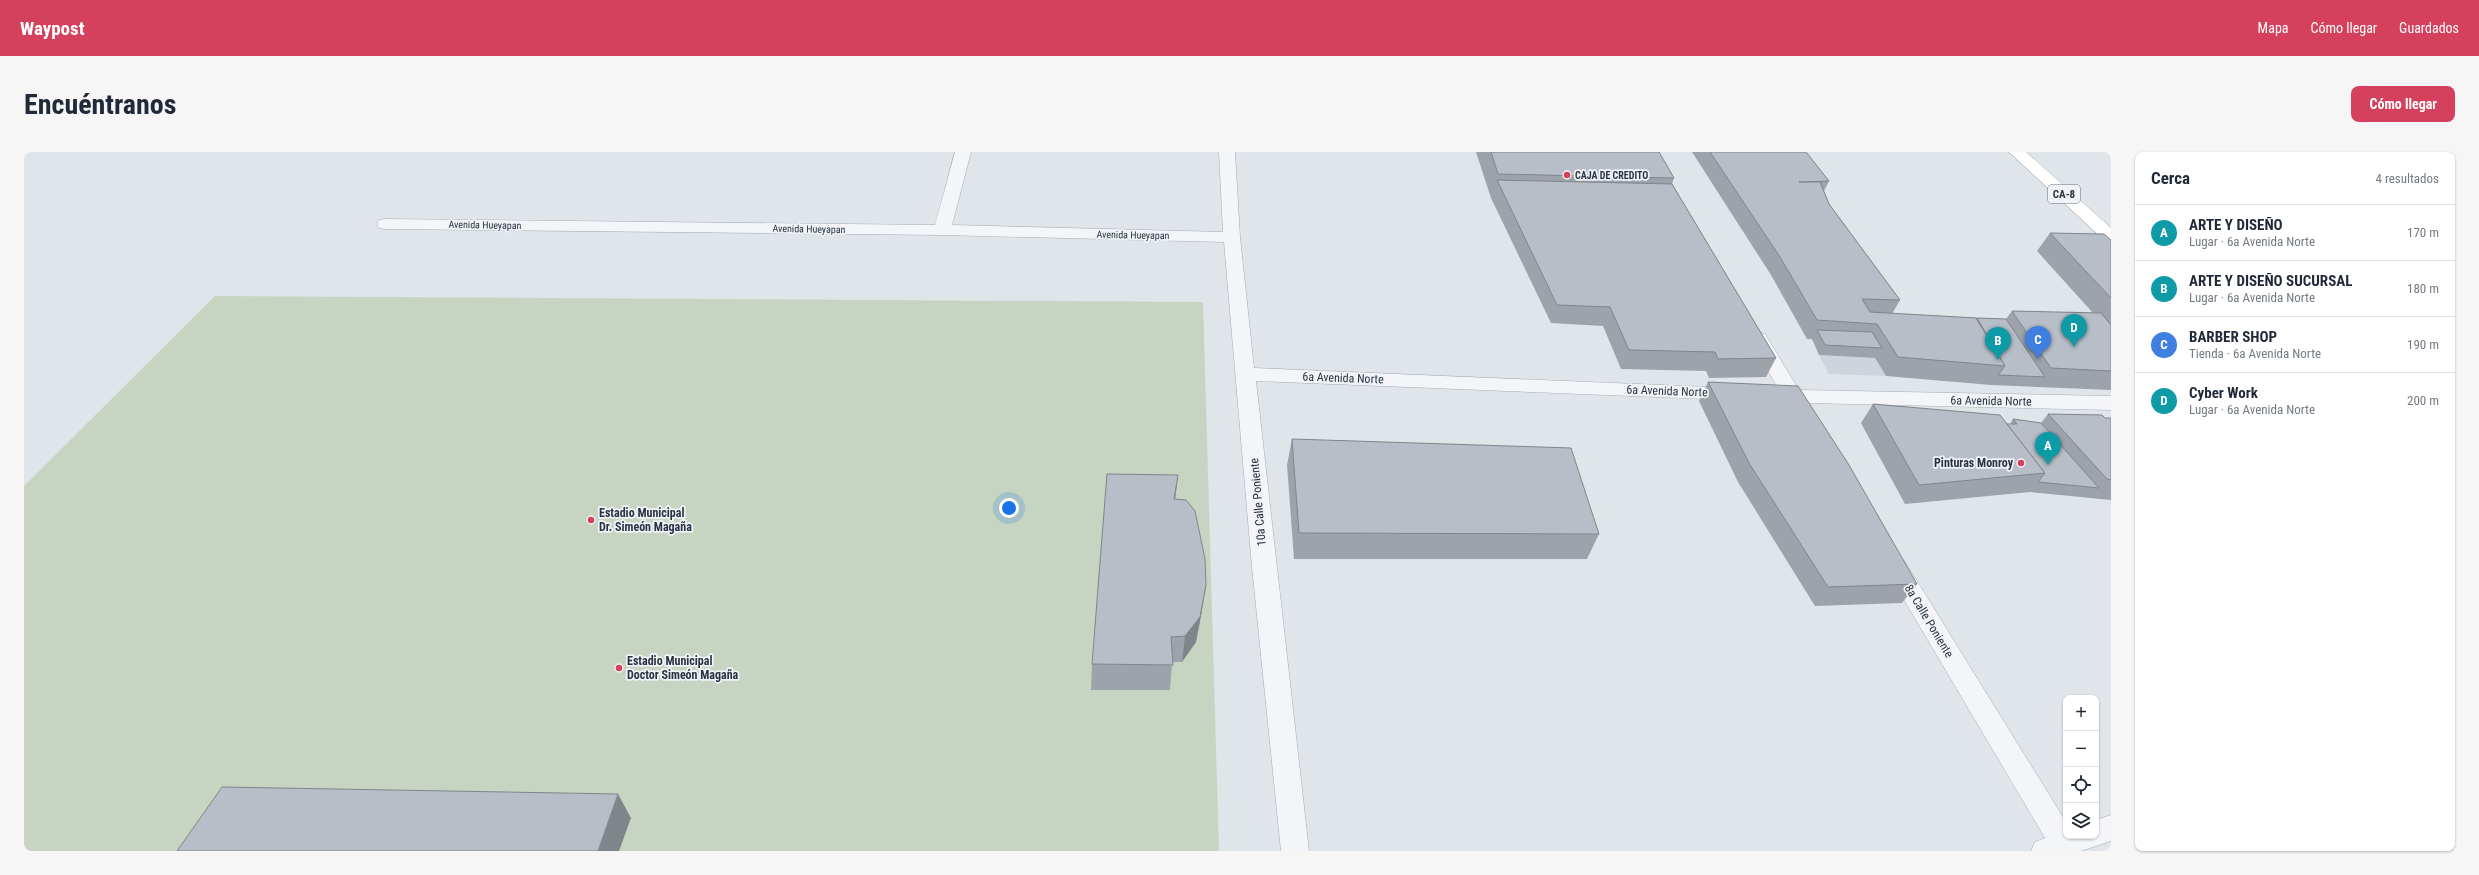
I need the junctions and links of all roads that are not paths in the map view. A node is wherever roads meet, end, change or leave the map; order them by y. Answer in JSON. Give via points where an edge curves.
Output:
{"nodes":[{"id":1,"x":963,"y":152,"type":"edge"},
{"id":2,"x":1227,"y":152,"type":"edge"},
{"id":3,"x":2017,"y":152,"type":"edge"},
{"id":4,"x":385,"y":224,"type":"dead end"},
{"id":5,"x":942,"y":230,"type":"junction"},
{"id":6,"x":1232,"y":237,"type":"junction"},
{"id":7,"x":2111,"y":237,"type":"edge"},
{"id":8,"x":1748,"y":322,"type":"edge"},
{"id":9,"x":1247,"y":374,"type":"junction"},
{"id":10,"x":1793,"y":397,"type":"junction"},
{"id":11,"x":2111,"y":403,"type":"edge"},
{"id":12,"x":1810,"y":424,"type":"edge"},
{"id":13,"x":1884,"y":546,"type":"edge"},
{"id":14,"x":2111,"y":828,"type":"edge"},
{"id":15,"x":2099,"y":832,"type":"edge"},
{"id":16,"x":2066,"y":844,"type":"edge"},
{"id":17,"x":1295,"y":851,"type":"edge"}],
"edges":[{"from":1,"to":5,"type":"street"},
{"from":2,"to":6,"type":"street","name":"10a Calle Poniente"},
{"from":3,"to":7,"type":"main road","number":"CA-8"},
{"from":4,"to":5,"type":"street","name":"Avenida Hueyapan"},
{"from":5,"to":6,"type":"street","name":"Avenida Hueyapan"},
{"from":6,"to":9,"type":"street","name":"10a Calle Poniente"},
{"from":8,"to":10,"type":"street"},
{"from":9,"to":10,"type":"street","name":"6a Avenida Norte"},
{"from":9,"to":17,"type":"street","name":"10a Calle Poniente","via":[[1264,567]]},
{"from":10,"to":11,"type":"street","name":"6a Avenida Norte"},
{"from":10,"to":12,"type":"street"},
{"from":13,"to":16,"type":"street","name":"8a Calle Poniente"},
{"from":14,"to":15,"type":"street"}]}
